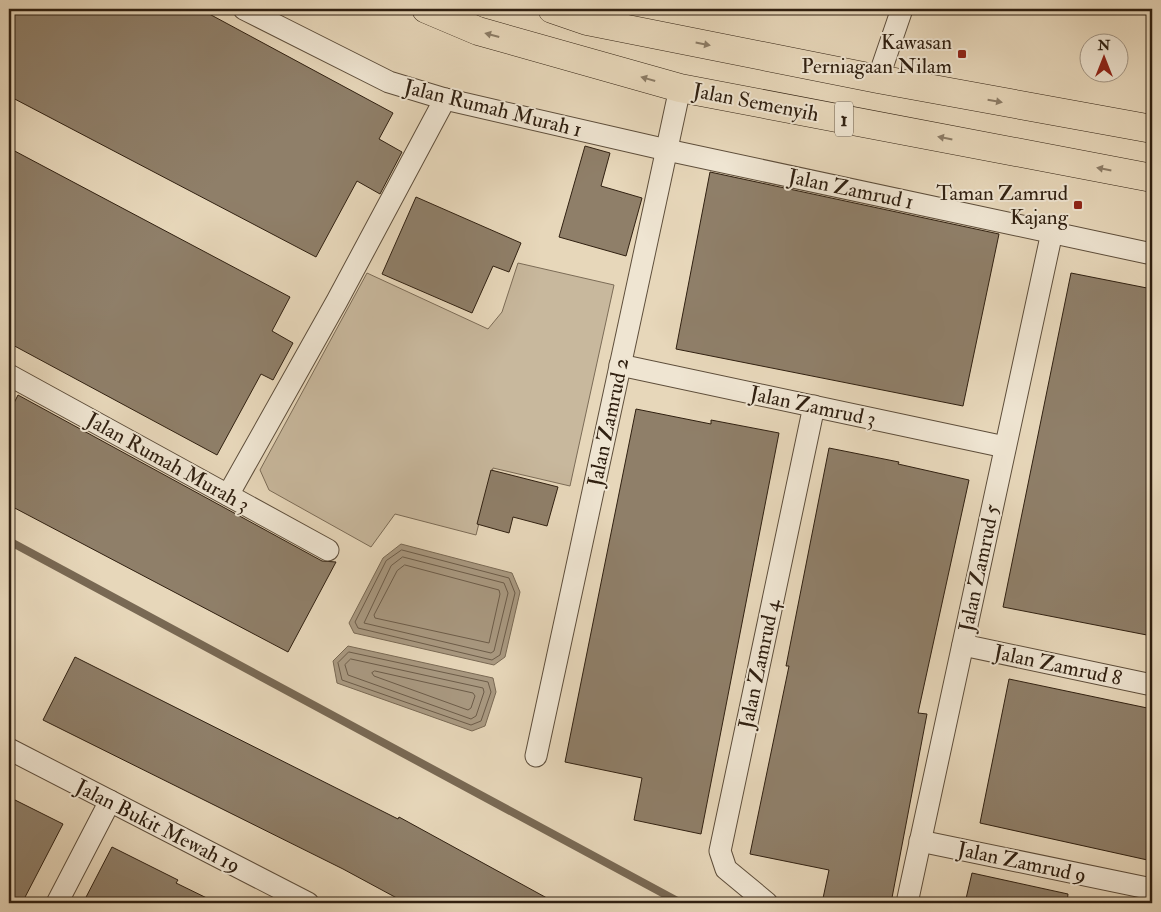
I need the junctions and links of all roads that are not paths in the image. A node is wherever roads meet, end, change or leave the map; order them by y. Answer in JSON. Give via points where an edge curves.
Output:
{"nodes":[{"id":1,"x":244,"y":9,"type":"edge"},
{"id":2,"x":426,"y":9,"type":"edge"},
{"id":3,"x":552,"y":9,"type":"edge"},
{"id":4,"x":902,"y":9,"type":"edge"},
{"id":5,"x":878,"y":79,"type":"junction"},
{"id":6,"x":680,"y":88,"type":"junction"},
{"id":7,"x":445,"y":99,"type":"junction"},
{"id":8,"x":1152,"y":129,"type":"edge"},
{"id":9,"x":667,"y":150,"type":"junction"},
{"id":10,"x":1152,"y":178,"type":"edge"},
{"id":11,"x":1052,"y":232,"type":"junction"},
{"id":12,"x":1152,"y":254,"type":"edge"},
{"id":13,"x":620,"y":365,"type":"junction"},
{"id":14,"x":9,"y":375,"type":"edge"},
{"id":15,"x":814,"y":406,"type":"junction"},
{"id":16,"x":1005,"y":447,"type":"junction"},
{"id":17,"x":228,"y":495,"type":"junction"},
{"id":18,"x":328,"y":550,"type":"dead end"},
{"id":19,"x":963,"y":645,"type":"junction"},
{"id":20,"x":1152,"y":685,"type":"edge"},
{"id":21,"x":9,"y":749,"type":"edge"},
{"id":22,"x":536,"y":756,"type":"dead end"},
{"id":23,"x":110,"y":801,"type":"junction"},
{"id":24,"x":920,"y":841,"type":"junction"},
{"id":25,"x":1152,"y":890,"type":"edge"},
{"id":26,"x":57,"y":903,"type":"edge"},
{"id":27,"x":307,"y":903,"type":"edge"},
{"id":28,"x":767,"y":903,"type":"edge"},
{"id":29,"x":907,"y":903,"type":"edge"}],
"edges":[{"from":1,"to":7,"type":"street","name":"Jalan Rumah Murah 1","via":[[389,82]]},
{"from":6,"to":2,"type":"main road","name":"Jalan Semenyih","number":"1","one_way":true,"via":[[478,31]]},
{"from":3,"to":5,"type":"main road","number":"1","one_way":true,"via":[[587,21]]},
{"from":4,"to":5,"type":"street"},
{"from":5,"to":8,"type":"main road","number":"1","one_way":true},
{"from":6,"to":9,"type":"street","name":"Jalan Zamrud 2"},
{"from":10,"to":6,"type":"main road","name":"Jalan Semenyih","number":"1","one_way":true},
{"from":7,"to":9,"type":"street","name":"Jalan Rumah Murah 1"},
{"from":7,"to":17,"type":"street"},
{"from":9,"to":11,"type":"street","name":"Jalan Zamrud 1"},
{"from":9,"to":13,"type":"street","name":"Jalan Zamrud 2"},
{"from":11,"to":12,"type":"street","name":"Jalan Zamrud 1"},
{"from":11,"to":16,"type":"street","name":"Jalan Zamrud 5"},
{"from":13,"to":15,"type":"street","name":"Jalan Zamrud 3"},
{"from":13,"to":22,"type":"street","name":"Jalan Zamrud 2"},
{"from":14,"to":17,"type":"street","name":"Jalan Rumah Murah 3"},
{"from":15,"to":16,"type":"street","name":"Jalan Zamrud 3"},
{"from":15,"to":28,"type":"street","name":"Jalan Zamrud 4","via":[[720,851],[726,869]]},
{"from":16,"to":19,"type":"street","name":"Jalan Zamrud 5"},
{"from":17,"to":18,"type":"street","name":"Jalan Rumah Murah 3"},
{"from":19,"to":20,"type":"street","name":"Jalan Zamrud 8"},
{"from":19,"to":24,"type":"street","name":"Jalan Zamrud 5"},
{"from":21,"to":23,"type":"street","name":"Jalan Bukit Mewah 19"},
{"from":23,"to":26,"type":"street"},
{"from":23,"to":27,"type":"street","name":"Jalan Bukit Mewah 19"},
{"from":24,"to":25,"type":"street","name":"Jalan Zamrud 9"},
{"from":24,"to":29,"type":"street","name":"Jalan Zamrud 5"}]}
